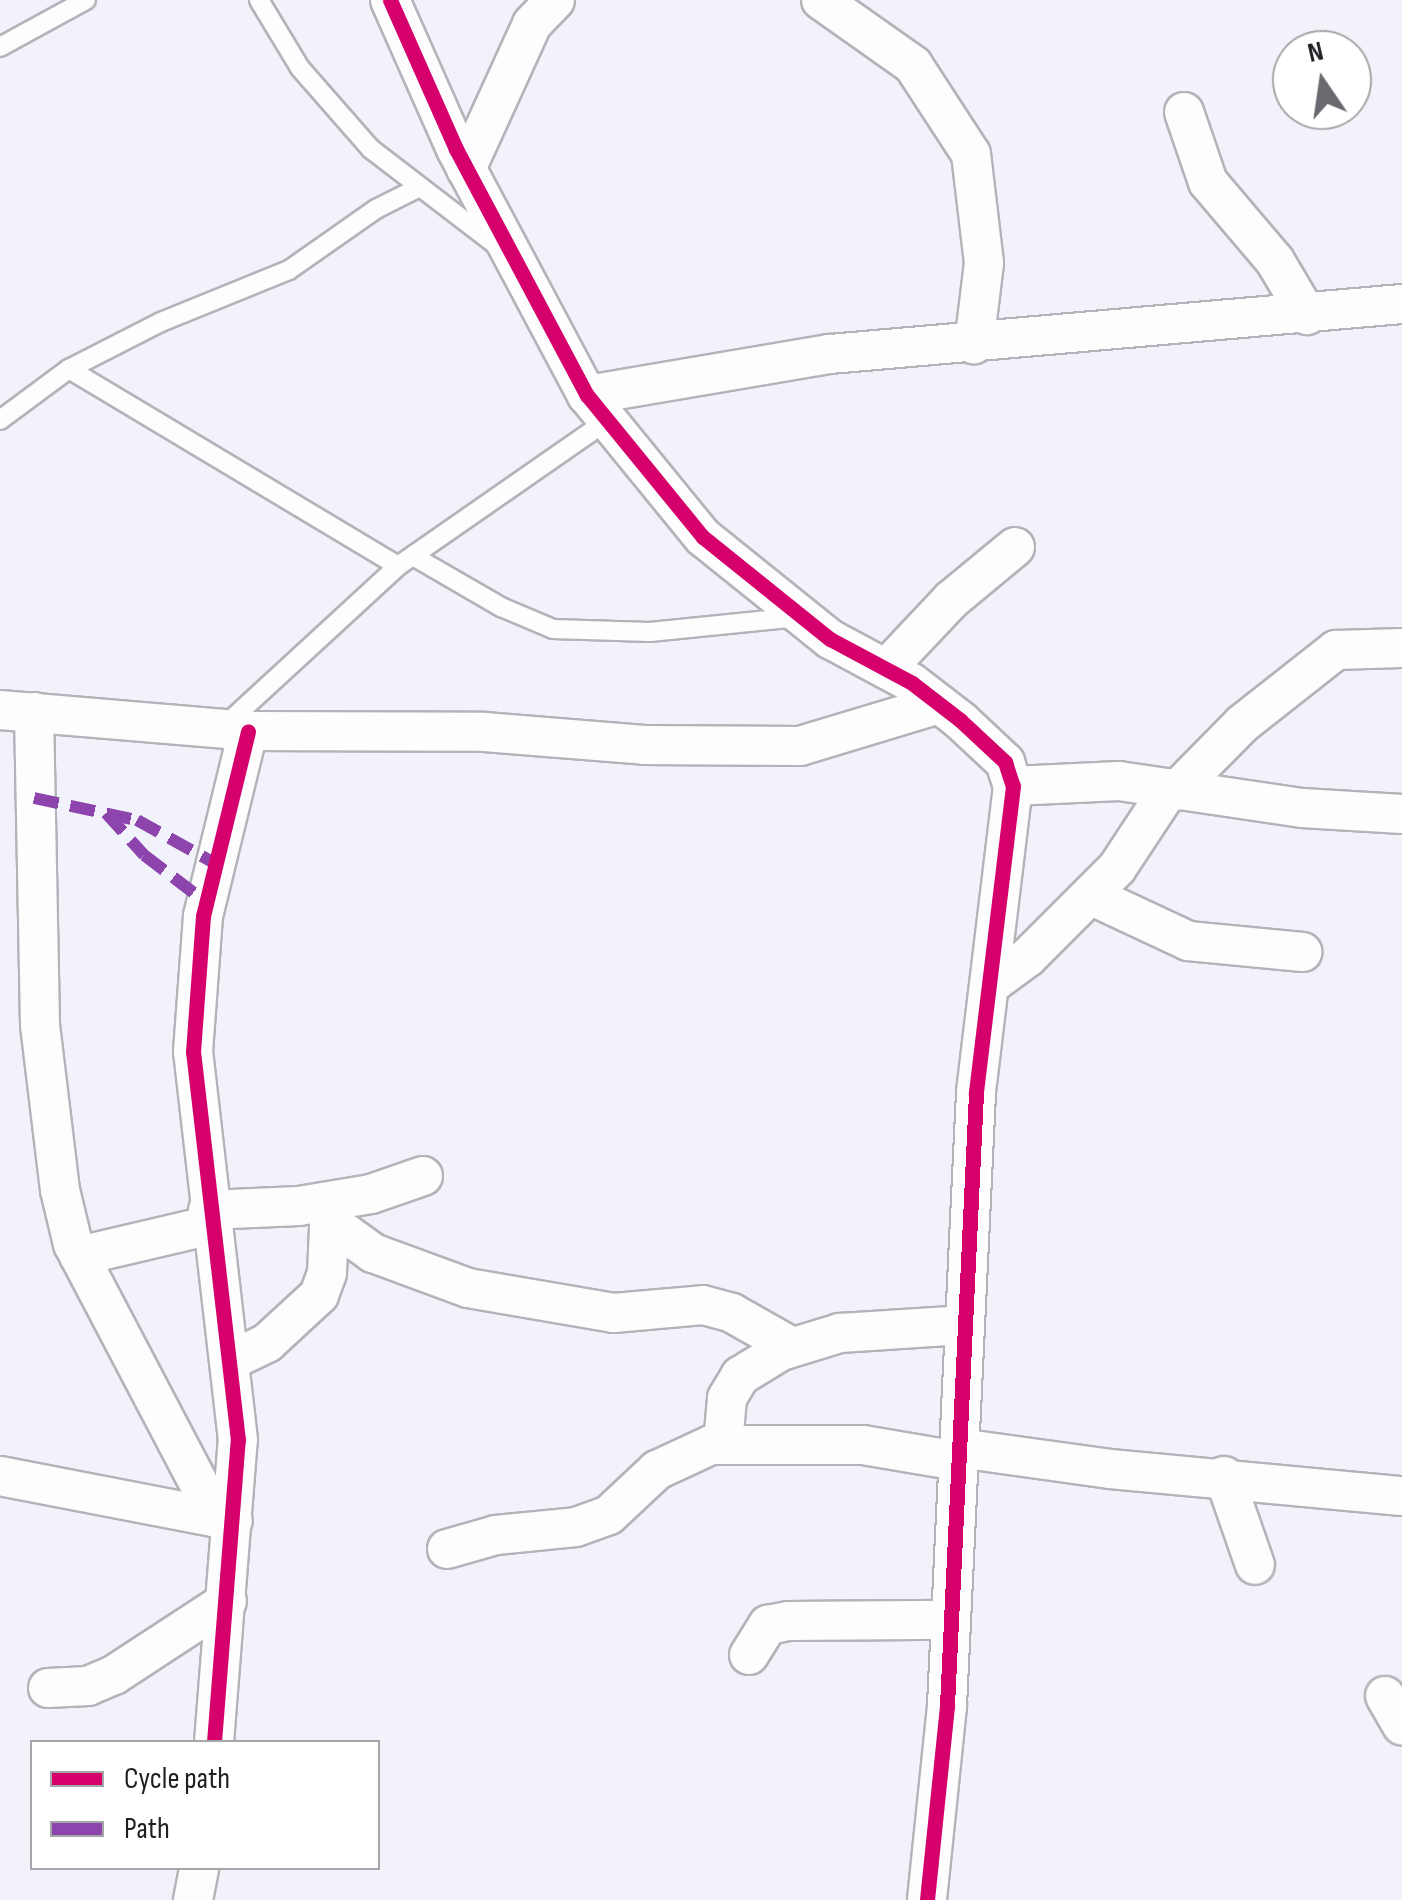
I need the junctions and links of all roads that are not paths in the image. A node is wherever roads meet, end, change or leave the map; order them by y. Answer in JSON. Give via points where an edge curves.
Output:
{"nodes":[{"id":1,"x":86,"y":0,"type":"edge"},
{"id":2,"x":259,"y":0,"type":"edge"},
{"id":3,"x":390,"y":0,"type":"edge"},
{"id":4,"x":556,"y":0,"type":"edge"},
{"id":5,"x":822,"y":0,"type":"edge"},
{"id":6,"x":0,"y":47,"type":"edge"},
{"id":7,"x":1184,"y":112,"type":"dead end"},
{"id":8,"x":466,"y":169,"type":"junction"},
{"id":9,"x":420,"y":187,"type":"junction"},
{"id":10,"x":515,"y":260,"type":"junction"},
{"id":11,"x":1402,"y":304,"type":"edge"},
{"id":12,"x":1306,"y":315,"type":"junction"},
{"id":13,"x":974,"y":344,"type":"junction"},
{"id":14,"x":68,"y":370,"type":"junction"},
{"id":15,"x":598,"y":407,"type":"junction"},
{"id":16,"x":0,"y":420,"type":"edge"},
{"id":17,"x":1015,"y":547,"type":"dead end"},
{"id":18,"x":405,"y":561,"type":"junction"},
{"id":19,"x":802,"y":617,"type":"junction"},
{"id":20,"x":1402,"y":648,"type":"edge"},
{"id":21,"x":886,"y":668,"type":"junction"},
{"id":22,"x":939,"y":704,"type":"junction"},
{"id":23,"x":17,"y":711,"type":"edge"},
{"id":24,"x":235,"y":730,"type":"junction"},
{"id":25,"x":1013,"y":786,"type":"junction"},
{"id":26,"x":1173,"y":790,"type":"junction"},
{"id":27,"x":1402,"y":814,"type":"edge"},
{"id":28,"x":1090,"y":895,"type":"junction"},
{"id":29,"x":1302,"y":952,"type":"dead end"},
{"id":30,"x":990,"y":985,"type":"junction"},
{"id":31,"x":423,"y":1176,"type":"dead end"},
{"id":32,"x":330,"y":1211,"type":"junction"},
{"id":33,"x":210,"y":1218,"type":"junction"},
{"id":34,"x":79,"y":1256,"type":"junction"},
{"id":35,"x":964,"y":1325,"type":"junction"},
{"id":36,"x":792,"y":1347,"type":"junction"},
{"id":37,"x":232,"y":1360,"type":"junction"},
{"id":38,"x":723,"y":1444,"type":"junction"},
{"id":39,"x":958,"y":1454,"type":"junction"},
{"id":40,"x":0,"y":1476,"type":"edge"},
{"id":41,"x":1224,"y":1476,"type":"junction"},
{"id":42,"x":1402,"y":1496,"type":"edge"},
{"id":43,"x":225,"y":1520,"type":"junction"},
{"id":44,"x":447,"y":1549,"type":"dead end"},
{"id":45,"x":1255,"y":1565,"type":"dead end"},
{"id":46,"x":227,"y":1601,"type":"junction"},
{"id":47,"x":950,"y":1620,"type":"junction"},
{"id":48,"x":749,"y":1655,"type":"dead end"},
{"id":49,"x":48,"y":1688,"type":"dead end"},
{"id":50,"x":214,"y":1740,"type":"edge"},
{"id":51,"x":199,"y":1870,"type":"edge"},
{"id":52,"x":194,"y":1900,"type":"edge"},
{"id":53,"x":927,"y":1900,"type":"edge"}],
"edges":[{"from":1,"to":6,"type":"lane"},
{"from":2,"to":9,"type":"lane","via":[[300,68],[371,149]]},
{"from":3,"to":8,"type":"street"},
{"from":4,"to":8,"type":"street","via":[[532,24]]},
{"from":5,"to":13,"type":"street","via":[[913,65],[971,154],[984,263]]},
{"from":7,"to":12,"type":"street","via":[[1208,182],[1275,261]]},
{"from":8,"to":10,"type":"street"},
{"from":9,"to":10,"type":"lane"},
{"from":9,"to":14,"type":"lane","via":[[364,216],[289,270],[161,322]]},
{"from":10,"to":15,"type":"street"},
{"from":11,"to":12,"type":"street"},
{"from":12,"to":13,"type":"street"},
{"from":13,"to":15,"type":"street","via":[[830,354]]},
{"from":14,"to":16,"type":"lane"},
{"from":14,"to":18,"type":"lane"},
{"from":15,"to":18,"type":"lane"},
{"from":15,"to":19,"type":"street","via":[[703,538]]},
{"from":17,"to":21,"type":"street","via":[[951,600]]},
{"from":18,"to":19,"type":"lane","via":[[553,629],[650,632]]},
{"from":18,"to":24,"type":"lane"},
{"from":19,"to":21,"type":"street"},
{"from":20,"to":26,"type":"street","via":[[1336,650],[1242,724]]},
{"from":21,"to":22,"type":"street"},
{"from":22,"to":24,"type":"street","via":[[800,746],[644,745],[484,732]]},
{"from":22,"to":25,"type":"street","via":[[1005,762]]},
{"from":23,"to":24,"type":"street"},
{"from":23,"to":34,"type":"street","via":[[52,1145]]},
{"from":24,"to":33,"type":"street","via":[[203,916],[193,1052]]},
{"from":25,"to":26,"type":"street","via":[[1119,781]]},
{"from":25,"to":30,"type":"street"},
{"from":26,"to":27,"type":"street"},
{"from":26,"to":28,"type":"street"},
{"from":28,"to":29,"type":"street","via":[[1188,942]]},
{"from":28,"to":30,"type":"street"},
{"from":30,"to":35,"type":"street","via":[[976,1092]]},
{"from":31,"to":32,"type":"street"},
{"from":32,"to":33,"type":"street"},
{"from":32,"to":36,"type":"street","via":[[372,1253],[468,1288],[614,1314],[703,1305],[732,1313]]},
{"from":32,"to":37,"type":"street","via":[[319,1295],[267,1343]]},
{"from":33,"to":34,"type":"street"},
{"from":33,"to":37,"type":"street"},
{"from":34,"to":43,"type":"street"},
{"from":35,"to":36,"type":"street","via":[[840,1333]]},
{"from":35,"to":39,"type":"street"},
{"from":36,"to":38,"type":"street","via":[[740,1376],[727,1398]]},
{"from":37,"to":43,"type":"street","via":[[238,1440]]},
{"from":38,"to":39,"type":"street"},
{"from":38,"to":44,"type":"street","via":[[682,1455],[609,1515]]},
{"from":39,"to":41,"type":"street"},
{"from":39,"to":47,"type":"street"},
{"from":40,"to":43,"type":"street"},
{"from":41,"to":42,"type":"street"},
{"from":41,"to":45,"type":"street"},
{"from":43,"to":46,"type":"street"},
{"from":46,"to":49,"type":"street","via":[[114,1676]]},
{"from":46,"to":50,"type":"street"},
{"from":47,"to":48,"type":"street","via":[[788,1621],[768,1625]]},
{"from":47,"to":53,"type":"street"},
{"from":51,"to":52,"type":"street"}]}
